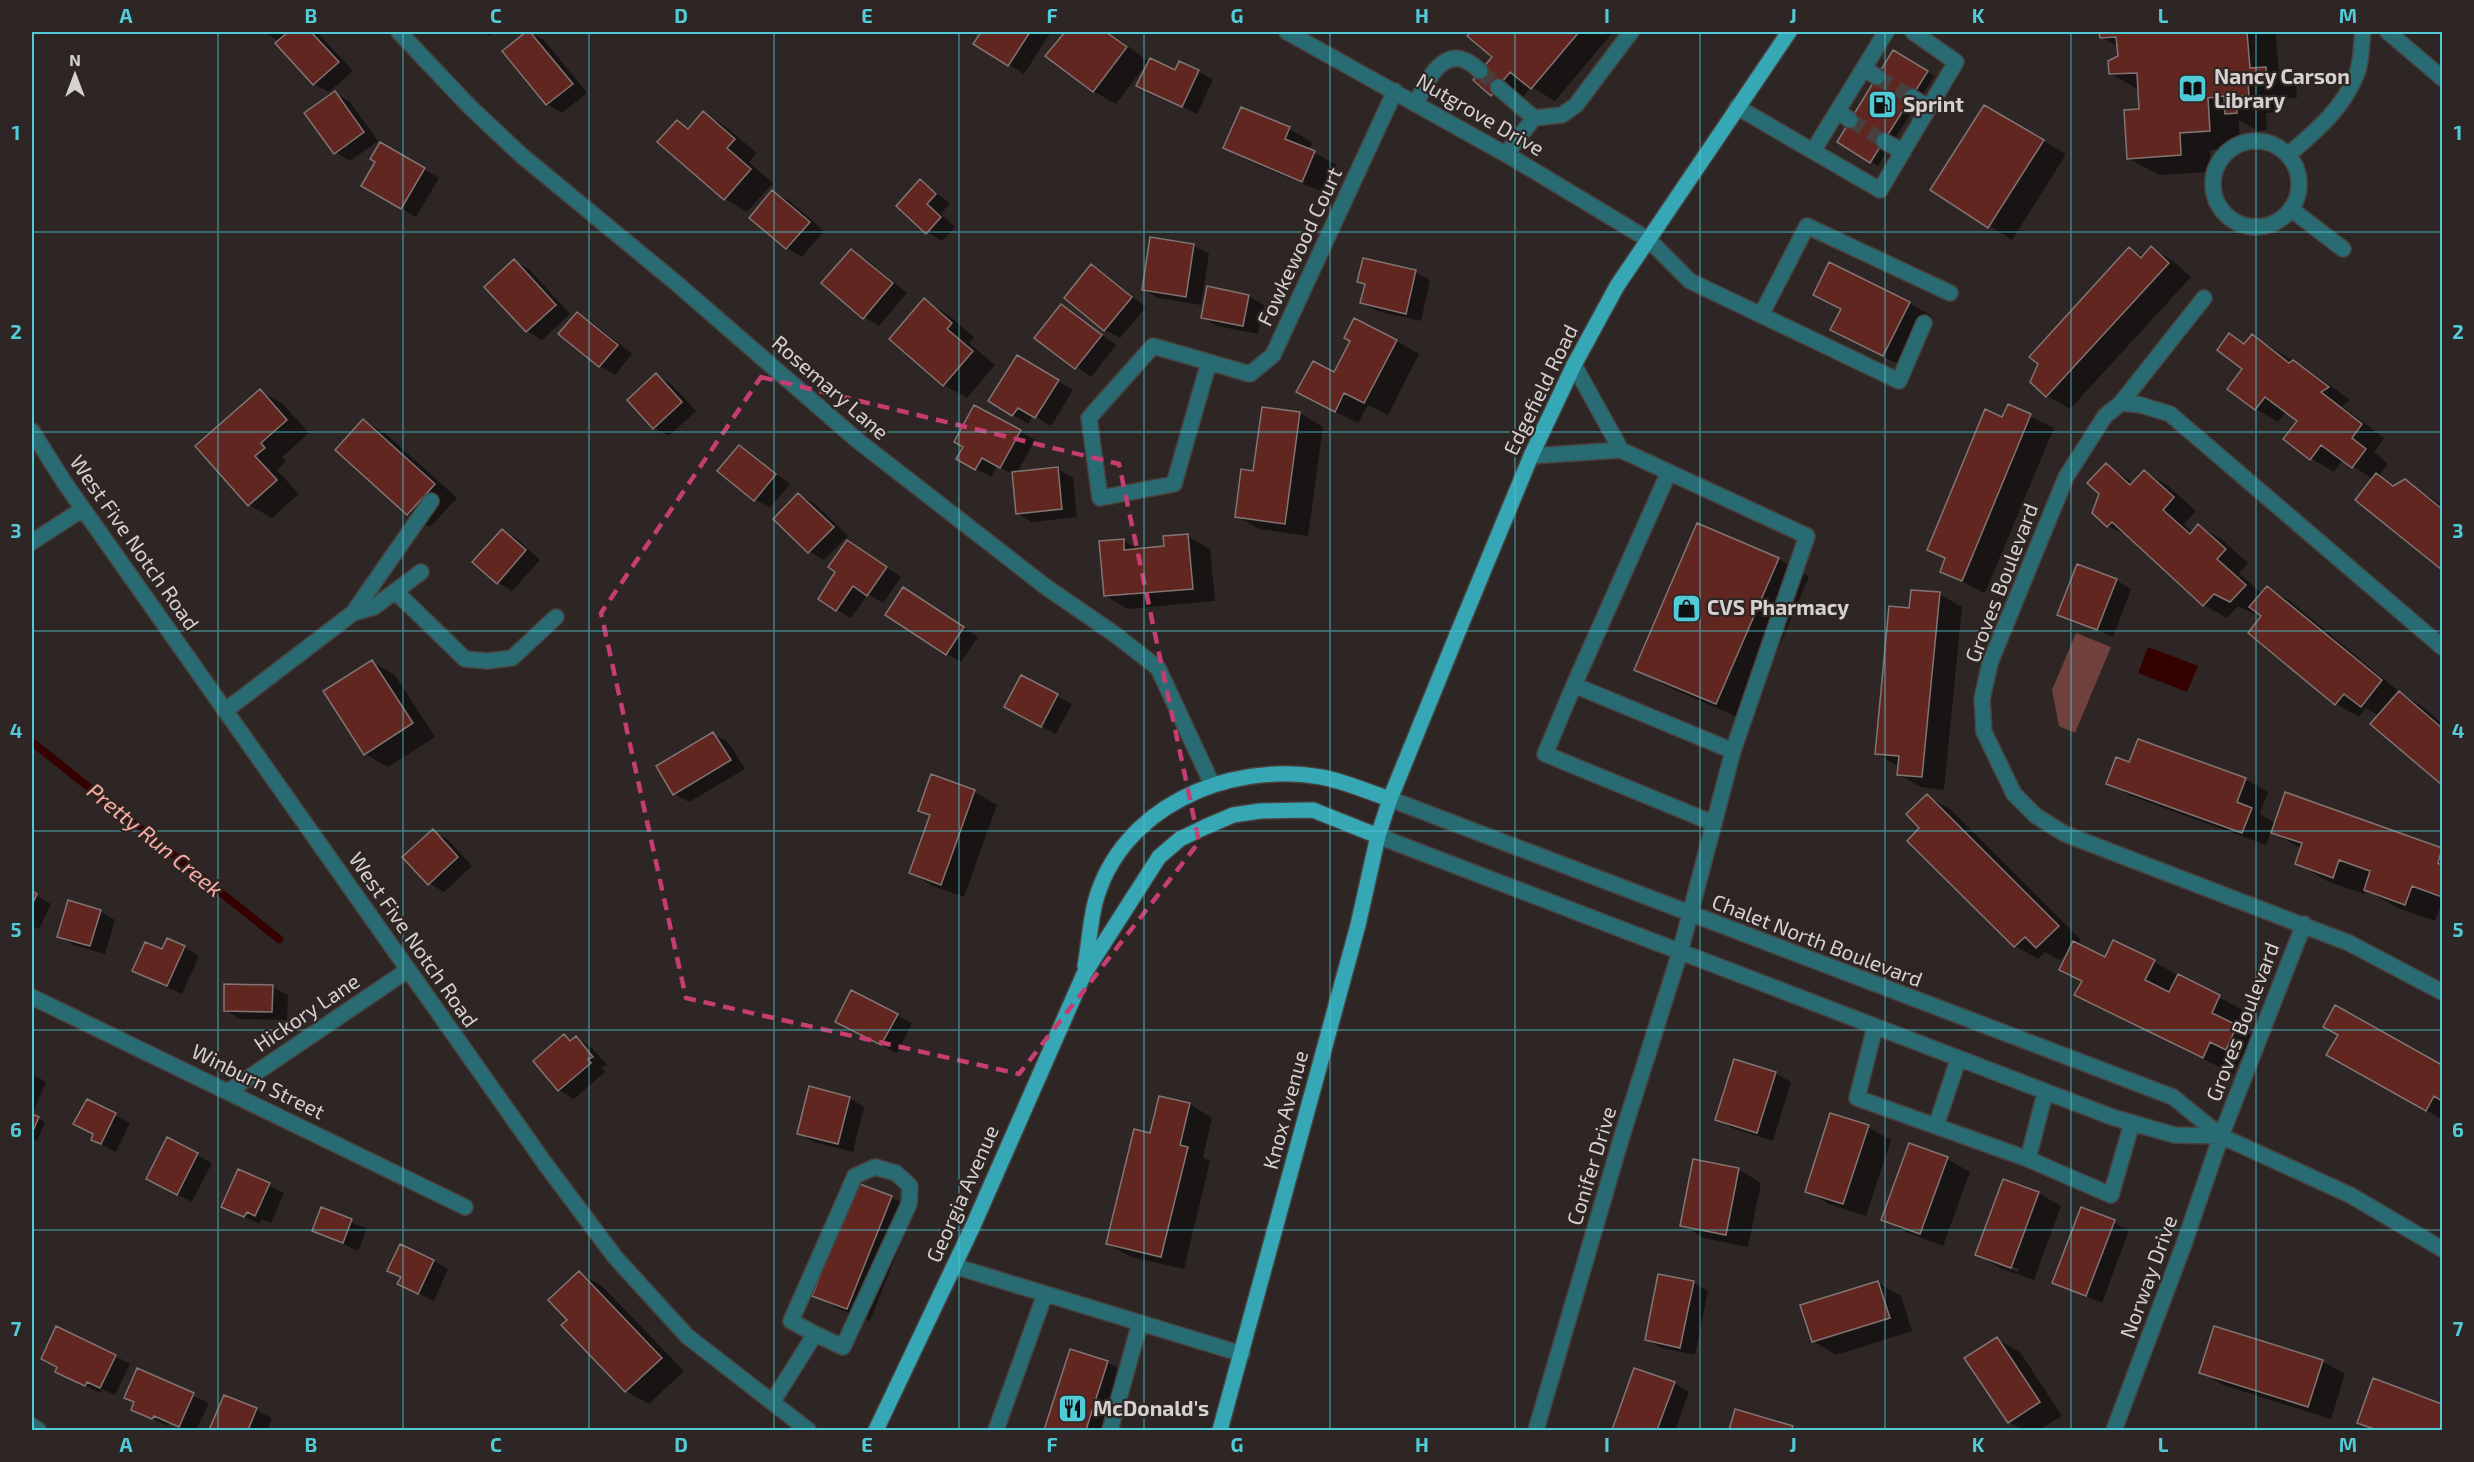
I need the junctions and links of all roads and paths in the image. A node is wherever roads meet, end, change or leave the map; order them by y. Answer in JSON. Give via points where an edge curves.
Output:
{"nodes":[{"id":1,"x":399,"y":32,"type":"edge"},
{"id":2,"x":1287,"y":32,"type":"edge"},
{"id":3,"x":1631,"y":32,"type":"edge"},
{"id":4,"x":1789,"y":32,"type":"edge"},
{"id":5,"x":1886,"y":32,"type":"edge"},
{"id":6,"x":1913,"y":32,"type":"edge"},
{"id":7,"x":2363,"y":32,"type":"edge"},
{"id":8,"x":2388,"y":32,"type":"edge"},
{"id":9,"x":1480,"y":71,"type":"tunnel mouth"},
{"id":10,"x":2442,"y":78,"type":"edge"},
{"id":11,"x":1498,"y":87,"type":"tunnel mouth"},
{"id":12,"x":1395,"y":91,"type":"junction"},
{"id":13,"x":1911,"y":97,"type":"tunnel mouth"},
{"id":14,"x":1416,"y":103,"type":"junction"},
{"id":15,"x":1737,"y":107,"type":"junction"},
{"id":16,"x":1929,"y":108,"type":"junction"},
{"id":17,"x":1534,"y":118,"type":"junction"},
{"id":18,"x":1884,"y":141,"type":"tunnel mouth"},
{"id":19,"x":1813,"y":151,"type":"junction"},
{"id":20,"x":1903,"y":152,"type":"junction"},
{"id":21,"x":1506,"y":154,"type":"junction"},
{"id":22,"x":2288,"y":155,"type":"junction"},
{"id":23,"x":2291,"y":209,"type":"junction"},
{"id":24,"x":1649,"y":240,"type":"junction"},
{"id":25,"x":2343,"y":249,"type":"dead end"},
{"id":26,"x":1950,"y":293,"type":"dead end"},
{"id":27,"x":2204,"y":298,"type":"dead end"},
{"id":28,"x":1761,"y":315,"type":"junction"},
{"id":29,"x":1924,"y":323,"type":"dead end"},
{"id":30,"x":1209,"y":362,"type":"junction"},
{"id":31,"x":1574,"y":365,"type":"junction"},
{"id":32,"x":2121,"y":403,"type":"junction"},
{"id":33,"x":32,"y":431,"type":"edge"},
{"id":34,"x":1620,"y":450,"type":"junction"},
{"id":35,"x":1531,"y":456,"type":"junction"},
{"id":36,"x":1668,"y":474,"type":"junction"},
{"id":37,"x":431,"y":501,"type":"dead end"},
{"id":38,"x":83,"y":509,"type":"junction"},
{"id":39,"x":32,"y":542,"type":"edge"},
{"id":40,"x":421,"y":572,"type":"dead end"},
{"id":41,"x":395,"y":591,"type":"junction"},
{"id":42,"x":353,"y":613,"type":"junction"},
{"id":43,"x":556,"y":617,"type":"dead end"},
{"id":44,"x":2442,"y":647,"type":"edge"},
{"id":45,"x":1574,"y":685,"type":"junction"},
{"id":46,"x":226,"y":710,"type":"junction"},
{"id":47,"x":1733,"y":751,"type":"junction"},
{"id":48,"x":1212,"y":784,"type":"junction"},
{"id":49,"x":1390,"y":799,"type":"junction"},
{"id":50,"x":1713,"y":823,"type":"junction"},
{"id":51,"x":1378,"y":836,"type":"junction"},
{"id":52,"x":1689,"y":915,"type":"junction"},
{"id":53,"x":2304,"y":924,"type":"junction"},
{"id":54,"x":1680,"y":952,"type":"junction"},
{"id":55,"x":408,"y":970,"type":"junction"},
{"id":56,"x":1084,"y":974,"type":"junction"},
{"id":57,"x":2442,"y":992,"type":"edge"},
{"id":58,"x":32,"y":997,"type":"edge"},
{"id":59,"x":1875,"y":1027,"type":"junction"},
{"id":60,"x":1958,"y":1060,"type":"junction"},
{"id":61,"x":229,"y":1091,"type":"junction"},
{"id":62,"x":2046,"y":1093,"type":"junction"},
{"id":63,"x":2132,"y":1123,"type":"junction"},
{"id":64,"x":1936,"y":1126,"type":"junction"},
{"id":65,"x":2221,"y":1136,"type":"junction"},
{"id":66,"x":2028,"y":1159,"type":"junction"},
{"id":67,"x":465,"y":1207,"type":"dead end"},
{"id":68,"x":2442,"y":1248,"type":"edge"},
{"id":69,"x":954,"y":1266,"type":"junction"},
{"id":70,"x":1045,"y":1294,"type":"junction"},
{"id":71,"x":1140,"y":1323,"type":"junction"},
{"id":72,"x":815,"y":1334,"type":"junction"},
{"id":73,"x":1242,"y":1354,"type":"junction"},
{"id":74,"x":773,"y":1401,"type":"junction"},
{"id":75,"x":32,"y":1426,"type":"edge"},
{"id":76,"x":38,"y":1431,"type":"edge"},
{"id":77,"x":808,"y":1431,"type":"edge"},
{"id":78,"x":876,"y":1431,"type":"edge"},
{"id":79,"x":996,"y":1431,"type":"edge"},
{"id":80,"x":1110,"y":1431,"type":"edge"},
{"id":81,"x":1220,"y":1431,"type":"edge"},
{"id":82,"x":1536,"y":1431,"type":"edge"},
{"id":83,"x":2114,"y":1431,"type":"edge"}],
"edges":[{"from":1,"to":48,"type":"street","name":"Rosemary Lane","via":[[521,155],[857,440],[1046,587],[1158,668]]},
{"from":2,"to":12,"type":"street","name":"Nutgrove Drive"},
{"from":3,"to":17,"type":"street","via":[[1575,105],[1562,115]]},
{"from":4,"to":15,"type":"main road","name":"Edgefield Road"},
{"from":5,"to":19,"type":"street","via":[[1870,72],[1844,115]]},
{"from":6,"to":16,"type":"street","via":[[1956,62]]},
{"from":7,"to":22,"type":"street","via":[[2358,72],[2343,100]]},
{"from":8,"to":10,"type":"street"},
{"from":9,"to":14,"type":"street","via":[[1471,62],[1458,58],[1446,61],[1436,67]]},
{"from":11,"to":17,"type":"street"},
{"from":12,"to":14,"type":"street","name":"Nutgrove Drive"},
{"from":12,"to":30,"type":"street","name":"Fowkewood Court","via":[[1273,355],[1250,374]]},
{"from":13,"to":16,"type":"street"},
{"from":14,"to":21,"type":"street","name":"Nutgrove Drive"},
{"from":15,"to":19,"type":"street"},
{"from":15,"to":24,"type":"main road","name":"Edgefield Road"},
{"from":16,"to":20,"type":"street"},
{"from":17,"to":21,"type":"street"},
{"from":18,"to":20,"type":"street"},
{"from":19,"to":20,"type":"street","via":[[1880,190]]},
{"from":21,"to":24,"type":"street","name":"Nutgrove Drive"},
{"from":22,"to":23,"type":"street","via":[[2298,174],[2299,188]]},
{"from":22,"to":23,"type":"street","via":[[2272,143],[2244,142],[2220,159],[2213,187],[2224,214],[2250,227],[2277,222]]},
{"from":23,"to":25,"type":"street"},
{"from":24,"to":28,"type":"street","name":"Nutgrove Drive","via":[[1690,281]]},
{"from":24,"to":31,"type":"main road","name":"Edgefield Road","via":[[1617,286]]},
{"from":26,"to":28,"type":"street","via":[[1807,226]]},
{"from":27,"to":32,"type":"street","name":"Groves Boulevard"},
{"from":28,"to":29,"type":"street","name":"Nutgrove Drive","via":[[1899,381]]},
{"from":30,"to":30,"type":"street","name":"Fowkewood Court","via":[[1153,346],[1089,418],[1100,498],[1174,484]]},
{"from":31,"to":34,"type":"street"},
{"from":31,"to":35,"type":"main road","name":"Edgefield Road"},
{"from":32,"to":44,"type":"street","via":[[2170,414]]},
{"from":32,"to":53,"type":"street","name":"Groves Boulevard","via":[[2105,416],[2066,477],[1990,663],[1982,699],[1984,732],[2014,794],[2036,816],[2065,834]]},
{"from":33,"to":38,"type":"street","name":"West Five Notch Road"},
{"from":34,"to":35,"type":"street"},
{"from":34,"to":36,"type":"street"},
{"from":35,"to":49,"type":"main road","name":"Edgefield Road"},
{"from":36,"to":45,"type":"street"},
{"from":36,"to":47,"type":"street","name":"Conifer Drive","via":[[1807,536]]},
{"from":37,"to":42,"type":"street"},
{"from":38,"to":39,"type":"street"},
{"from":38,"to":46,"type":"street","name":"West Five Notch Road"},
{"from":40,"to":41,"type":"street"},
{"from":41,"to":42,"type":"street","via":[[374,607]]},
{"from":41,"to":43,"type":"street","via":[[465,659],[512,658]]},
{"from":42,"to":46,"type":"street"},
{"from":45,"to":47,"type":"street"},
{"from":45,"to":50,"type":"street","via":[[1545,754]]},
{"from":46,"to":55,"type":"street","name":"West Five Notch Road"},
{"from":47,"to":50,"type":"street","name":"Conifer Drive"},
{"from":48,"to":49,"type":"main road","name":"Georgia Avenue","via":[[1296,774],[1322,777]]},
{"from":48,"to":56,"type":"main road","name":"Georgia Avenue","via":[[1150,817],[1114,858],[1095,902]]},
{"from":49,"to":51,"type":"main road","name":"Knox Avenue"},
{"from":49,"to":52,"type":"street","name":"Chalet North Boulevard"},
{"from":50,"to":52,"type":"street","name":"Conifer Drive"},
{"from":51,"to":54,"type":"street","name":"Chalet North Boulevard"},
{"from":51,"to":56,"type":"main road","name":"Georgia Avenue","via":[[1313,810],[1289,808],[1233,815],[1188,835],[1159,857]]},
{"from":51,"to":73,"type":"main road","name":"Knox Avenue","via":[[1358,925]]},
{"from":52,"to":54,"type":"street","name":"Conifer Drive"},
{"from":52,"to":65,"type":"street","name":"Chalet North Boulevard","via":[[2173,1097]]},
{"from":53,"to":57,"type":"street","name":"Groves Boulevard"},
{"from":53,"to":65,"type":"street","name":"Groves Boulevard"},
{"from":54,"to":59,"type":"street","name":"Chalet North Boulevard"},
{"from":54,"to":82,"type":"street","name":"Conifer Drive","via":[[1620,1139]]},
{"from":55,"to":61,"type":"street","name":"Hickory Lane"},
{"from":55,"to":74,"type":"street","name":"West Five Notch Road","via":[[615,1257],[687,1336]]},
{"from":56,"to":69,"type":"main road","name":"Georgia Avenue"},
{"from":58,"to":61,"type":"street","name":"Winburn Street"},
{"from":59,"to":60,"type":"street","name":"Chalet North Boulevard"},
{"from":59,"to":64,"type":"street","via":[[1857,1098]]},
{"from":60,"to":62,"type":"street","name":"Chalet North Boulevard"},
{"from":60,"to":64,"type":"street"},
{"from":61,"to":67,"type":"street","name":"Winburn Street"},
{"from":62,"to":63,"type":"street","name":"Chalet North Boulevard"},
{"from":62,"to":66,"type":"street"},
{"from":63,"to":65,"type":"street","name":"Chalet North Boulevard","via":[[2174,1135]]},
{"from":63,"to":66,"type":"street","via":[[2111,1195]]},
{"from":64,"to":66,"type":"street"},
{"from":65,"to":68,"type":"street","name":"Chalet North Boulevard","via":[[2350,1195]]},
{"from":65,"to":83,"type":"street","name":"Norway Drive"},
{"from":69,"to":70,"type":"street"},
{"from":69,"to":78,"type":"main road","name":"Georgia Avenue"},
{"from":70,"to":71,"type":"street"},
{"from":70,"to":79,"type":"street"},
{"from":71,"to":73,"type":"street"},
{"from":71,"to":80,"type":"street"},
{"from":72,"to":72,"type":"street","via":[[843,1347],[909,1204],[910,1186],[896,1173],[875,1167],[855,1176],[791,1321]]},
{"from":72,"to":74,"type":"street"},
{"from":73,"to":81,"type":"main road","name":"Knox Avenue"},
{"from":74,"to":77,"type":"street","name":"West Five Notch Road"},
{"from":75,"to":76,"type":"street"}]}
